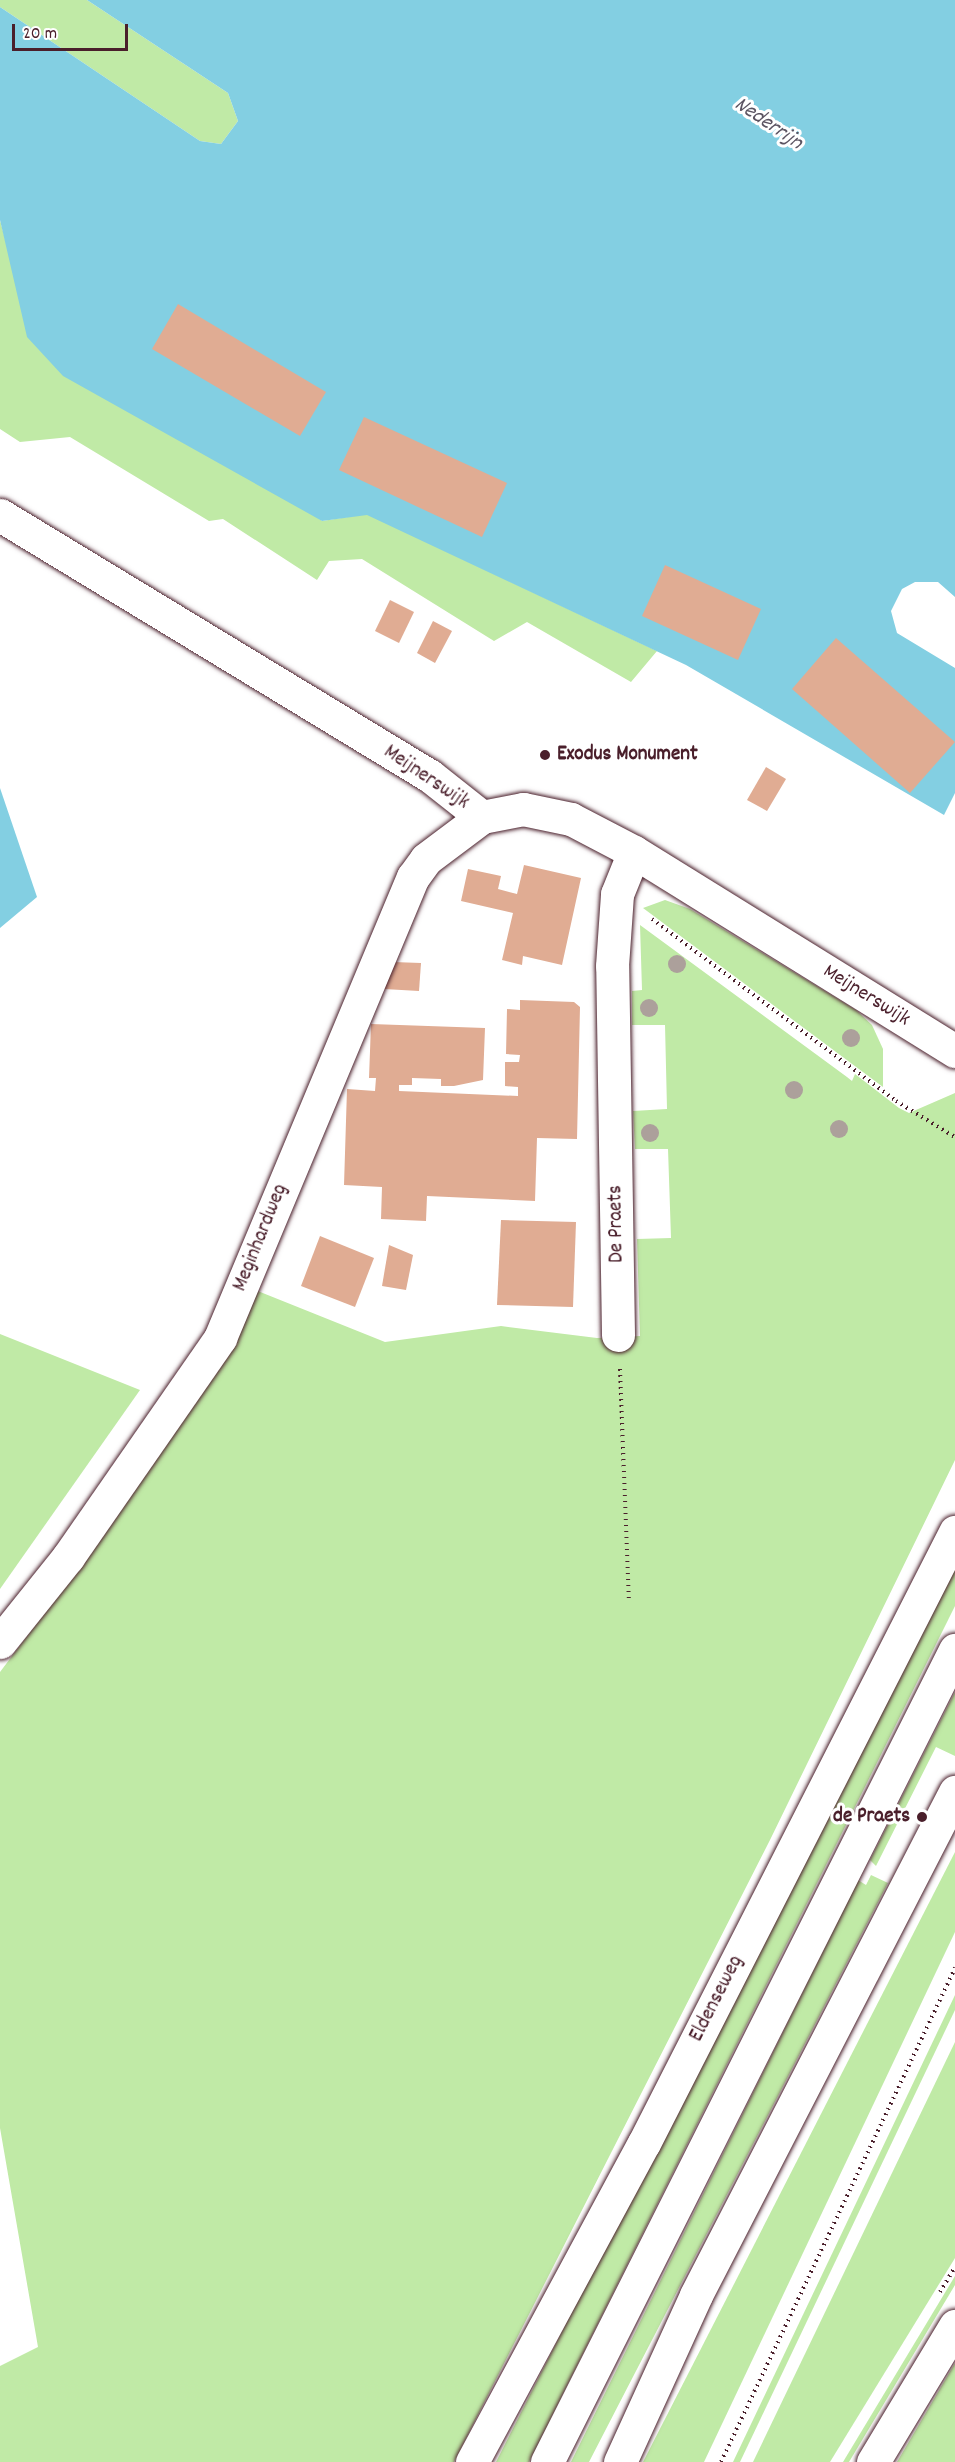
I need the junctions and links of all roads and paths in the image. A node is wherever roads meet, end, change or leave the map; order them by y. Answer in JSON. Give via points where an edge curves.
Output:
{"nodes":[{"id":1,"x":0,"y":515,"type":"edge"},
{"id":2,"x":482,"y":817,"type":"junction"},
{"id":3,"x":634,"y":852,"type":"junction"},
{"id":4,"x":617,"y":894,"type":"junction"},
{"id":5,"x":955,"y":1051,"type":"edge"},
{"id":6,"x":955,"y":1137,"type":"edge"},
{"id":7,"x":618,"y":1335,"type":"joint"},
{"id":8,"x":955,"y":1532,"type":"edge"},
{"id":9,"x":629,"y":1599,"type":"dead end"},
{"id":10,"x":0,"y":1642,"type":"edge"},
{"id":11,"x":955,"y":1650,"type":"edge"},
{"id":12,"x":955,"y":1792,"type":"edge"},
{"id":13,"x":955,"y":1968,"type":"edge"},
{"id":14,"x":955,"y":2326,"type":"edge"},
{"id":15,"x":472,"y":2462,"type":"edge"},
{"id":16,"x":547,"y":2462,"type":"edge"},
{"id":17,"x":620,"y":2462,"type":"edge"},
{"id":18,"x":721,"y":2462,"type":"edge"},
{"id":19,"x":873,"y":2462,"type":"edge"}],
"edges":[{"from":1,"to":2,"type":"street","name":"Meijnerswijk","via":[[430,776]]},
{"from":2,"to":3,"type":"street","name":"Meijnerswijk","via":[[523,808],[571,819]]},
{"from":2,"to":10,"type":"street","name":"Meginhardweg","via":[[426,859],[413,877],[220,1338],[68,1557]]},
{"from":3,"to":4,"type":"street","name":"De Praets"},
{"from":3,"to":5,"type":"street","name":"Meijnerswijk"},
{"from":4,"to":6,"type":"path","via":[[896,1101]]},
{"from":4,"to":7,"type":"street","name":"De Praets","via":[[612,966]]},
{"from":7,"to":9,"type":"path"},
{"from":8,"to":15,"type":"street","name":"Eldenseweg","via":[[644,2143]]},
{"from":11,"to":16,"type":"street"},
{"from":12,"to":17,"type":"street","via":[[696,2295]]},
{"from":13,"to":18,"type":"path"},
{"from":14,"to":19,"type":"street"}]}
